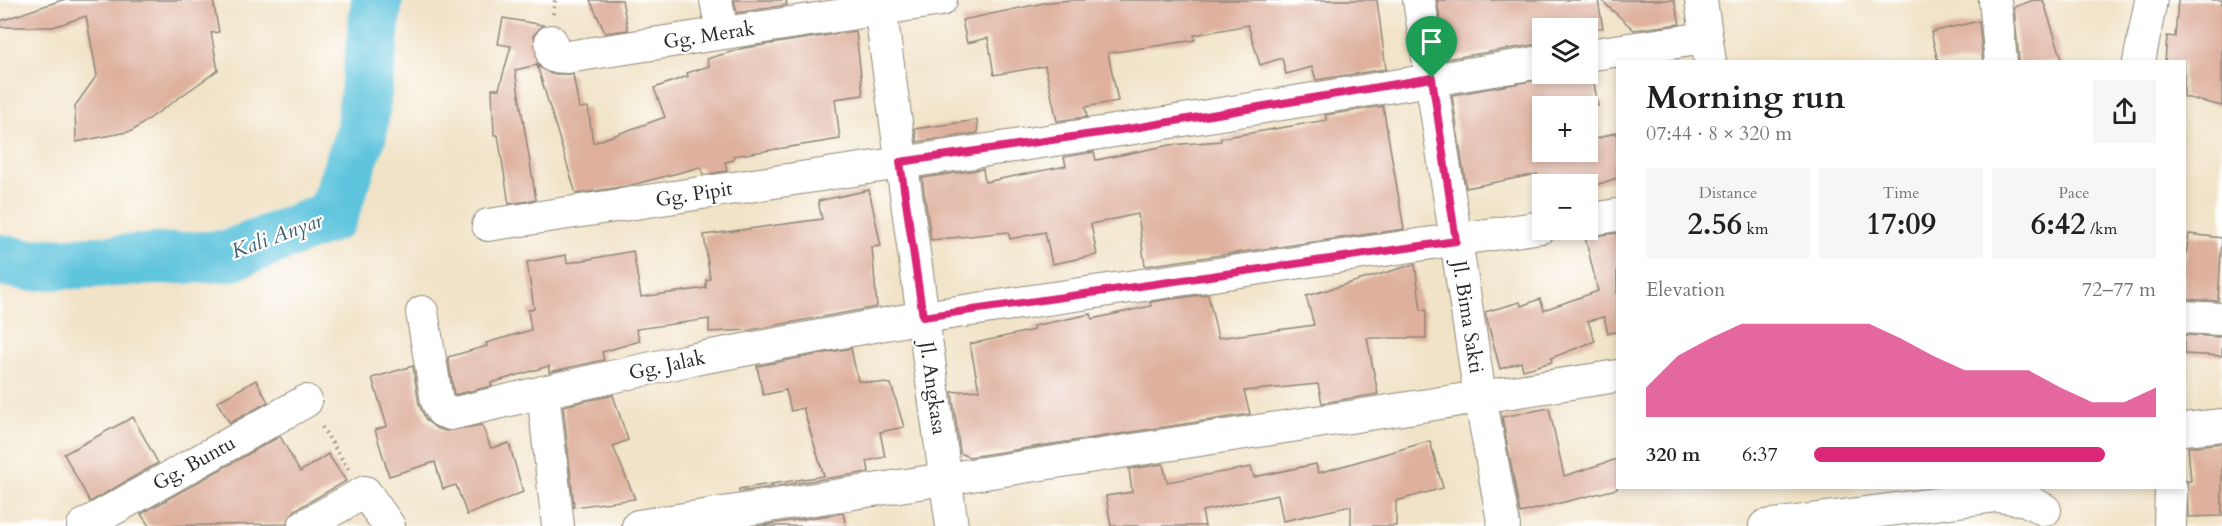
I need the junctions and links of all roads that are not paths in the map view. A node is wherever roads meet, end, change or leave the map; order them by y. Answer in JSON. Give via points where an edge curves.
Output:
{"nodes":[{"id":1,"x":716,"y":0,"type":"edge"},
{"id":2,"x":941,"y":0,"type":"edge"},
{"id":3,"x":1419,"y":0,"type":"edge"},
{"id":4,"x":1701,"y":0,"type":"edge"},
{"id":5,"x":1995,"y":0,"type":"edge"},
{"id":6,"x":2151,"y":0,"type":"edge"},
{"id":7,"x":880,"y":5,"type":"edge"},
{"id":8,"x":722,"y":33,"type":"junction"},
{"id":9,"x":551,"y":41,"type":"dead end"},
{"id":10,"x":1708,"y":50,"type":"edge"},
{"id":11,"x":1598,"y":55,"type":"edge"},
{"id":12,"x":2001,"y":60,"type":"edge"},
{"id":13,"x":2139,"y":60,"type":"edge"},
{"id":14,"x":1532,"y":63,"type":"edge"},
{"id":15,"x":1432,"y":78,"type":"junction"},
{"id":16,"x":900,"y":162,"type":"junction"},
{"id":17,"x":1616,"y":215,"type":"edge"},
{"id":18,"x":1598,"y":218,"type":"edge"},
{"id":19,"x":488,"y":225,"type":"dead end"},
{"id":20,"x":1532,"y":229,"type":"edge"},
{"id":21,"x":1456,"y":241,"type":"junction"},
{"id":22,"x":422,"y":312,"type":"dead end"},
{"id":23,"x":923,"y":317,"type":"junction"},
{"id":24,"x":2186,"y":317,"type":"edge"},
{"id":25,"x":2222,"y":319,"type":"edge"},
{"id":26,"x":1616,"y":376,"type":"edge"},
{"id":27,"x":543,"y":392,"type":"junction"},
{"id":28,"x":1480,"y":396,"type":"junction"},
{"id":29,"x":306,"y":401,"type":"road end"},
{"id":30,"x":2222,"y":425,"type":"edge"},
{"id":31,"x":2186,"y":429,"type":"edge"},
{"id":32,"x":946,"y":481,"type":"junction"},
{"id":33,"x":2171,"y":489,"type":"edge"},
{"id":34,"x":2045,"y":508,"type":"edge"},
{"id":35,"x":83,"y":526,"type":"edge"},
{"id":36,"x":304,"y":526,"type":"edge"},
{"id":37,"x":389,"y":526,"type":"edge"},
{"id":38,"x":558,"y":526,"type":"edge"},
{"id":39,"x":638,"y":526,"type":"edge"},
{"id":40,"x":952,"y":526,"type":"edge"},
{"id":41,"x":1504,"y":526,"type":"edge"},
{"id":42,"x":1765,"y":526,"type":"edge"},
{"id":43,"x":2170,"y":526,"type":"edge"}],
"edges":[{"from":1,"to":8,"type":"street"},
{"from":2,"to":7,"type":"street","name":"Gg. Merak"},
{"from":3,"to":15,"type":"street","name":"Jl. Bima Sakti"},
{"from":4,"to":10,"type":"street"},
{"from":5,"to":12,"type":"street"},
{"from":6,"to":13,"type":"street"},
{"from":7,"to":8,"type":"street","name":"Gg. Merak"},
{"from":7,"to":16,"type":"street","name":"Jl. Angkasa"},
{"from":8,"to":9,"type":"street","name":"Gg. Merak","via":[[567,57],[553,56]]},
{"from":10,"to":11,"type":"street"},
{"from":14,"to":15,"type":"street","name":"Gg. Pipit"},
{"from":15,"to":16,"type":"street","name":"Gg. Pipit"},
{"from":15,"to":21,"type":"street","name":"Jl. Bima Sakti"},
{"from":16,"to":19,"type":"street","name":"Gg. Pipit"},
{"from":16,"to":23,"type":"street","name":"Jl. Angkasa"},
{"from":17,"to":18,"type":"street"},
{"from":20,"to":21,"type":"street","name":"Gg. Jalak"},
{"from":21,"to":23,"type":"street","name":"Gg. Jalak"},
{"from":21,"to":28,"type":"street","name":"Jl. Bima Sakti"},
{"from":22,"to":27,"type":"street","name":"Gg. Jalak","via":[[442,411],[452,414]]},
{"from":23,"to":27,"type":"street","name":"Gg. Jalak","via":[[684,361]]},
{"from":23,"to":32,"type":"street","name":"Jl. Angkasa"},
{"from":24,"to":25,"type":"street"},
{"from":26,"to":28,"type":"street"},
{"from":27,"to":38,"type":"street"},
{"from":28,"to":32,"type":"street"},
{"from":28,"to":41,"type":"street","name":"Jl. Bima Sakti"},
{"from":29,"to":35,"type":"street","name":"Gg. Buntu"},
{"from":30,"to":31,"type":"street"},
{"from":32,"to":39,"type":"street"},
{"from":32,"to":40,"type":"street","name":"Jl. Angkasa"},
{"from":33,"to":43,"type":"street"},
{"from":34,"to":42,"type":"street","via":[[1997,495]]},
{"from":36,"to":37,"type":"street","via":[[365,492]]}]}
